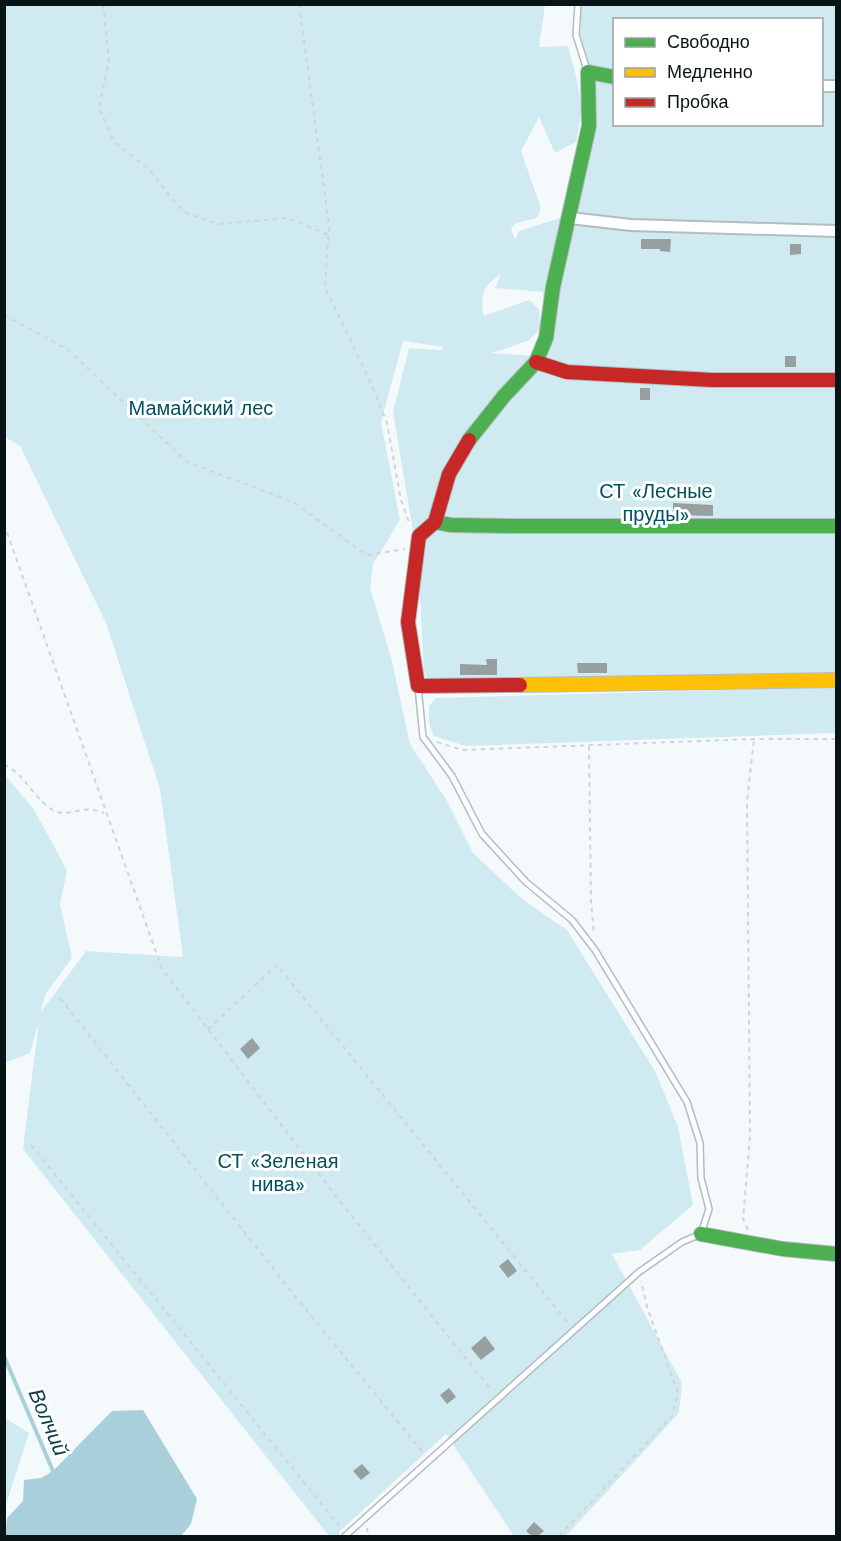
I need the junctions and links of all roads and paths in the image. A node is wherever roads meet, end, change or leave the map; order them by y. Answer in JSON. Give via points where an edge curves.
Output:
{"nodes":[{"id":1,"x":103,"y":4,"type":"edge"},
{"id":2,"x":299,"y":4,"type":"edge"},
{"id":3,"x":578,"y":4,"type":"edge"},
{"id":4,"x":588,"y":72,"type":"junction"},
{"id":5,"x":613,"y":77,"type":"edge"},
{"id":6,"x":570,"y":218,"type":"junction"},
{"id":7,"x":837,"y":231,"type":"edge"},
{"id":8,"x":328,"y":235,"type":"junction"},
{"id":9,"x":4,"y":315,"type":"edge"},
{"id":10,"x":536,"y":362,"type":"junction"},
{"id":11,"x":837,"y":380,"type":"edge"},
{"id":12,"x":435,"y":522,"type":"junction"},
{"id":13,"x":4,"y":524,"type":"edge"},
{"id":14,"x":837,"y":526,"type":"edge"},
{"id":15,"x":417,"y":542,"type":"junction"},
{"id":16,"x":837,"y":680,"type":"edge"},
{"id":17,"x":418,"y":686,"type":"junction"},
{"id":18,"x":423,"y":737,"type":"junction"},
{"id":19,"x":754,"y":739,"type":"junction"},
{"id":20,"x":837,"y":740,"type":"edge"},
{"id":21,"x":589,"y":746,"type":"junction"},
{"id":22,"x":4,"y":765,"type":"edge"},
{"id":23,"x":106,"y":814,"type":"junction"},
{"id":24,"x":595,"y":950,"type":"junction"},
{"id":25,"x":60,"y":998,"type":"dead end"},
{"id":26,"x":208,"y":1029,"type":"junction"},
{"id":27,"x":31,"y":1145,"type":"dead end"},
{"id":28,"x":701,"y":1234,"type":"junction"},
{"id":29,"x":753,"y":1244,"type":"junction"},
{"id":30,"x":837,"y":1254,"type":"edge"},
{"id":31,"x":639,"y":1272,"type":"junction"},
{"id":32,"x":573,"y":1329,"type":"junction"},
{"id":33,"x":499,"y":1398,"type":"junction"},
{"id":34,"x":430,"y":1461,"type":"junction"},
{"id":35,"x":346,"y":1536,"type":"edge"},
{"id":36,"x":559,"y":1536,"type":"edge"}],
"edges":[{"from":1,"to":8,"type":"path","via":[[109,60],[99,108],[114,142],[150,170],[186,213],[218,224],[288,218]]},
{"from":2,"to":8,"type":"path"},
{"from":3,"to":4,"type":"lane","via":[[576,35]]},
{"from":4,"to":5,"type":"street"},
{"from":4,"to":6,"type":"street","via":[[589,126]]},
{"from":6,"to":7,"type":"street","via":[[631,225]]},
{"from":6,"to":10,"type":"street","via":[[553,287],[546,339]]},
{"from":8,"to":15,"type":"path","via":[[325,287],[387,423],[401,500]]},
{"from":9,"to":15,"type":"path","via":[[67,349],[188,462],[292,502],[367,555]]},
{"from":10,"to":11,"type":"street","via":[[567,372],[712,380]]},
{"from":10,"to":12,"type":"street","via":[[504,396],[448,474]]},
{"from":12,"to":14,"type":"street","via":[[508,526]]},
{"from":12,"to":15,"type":"street"},
{"from":13,"to":23,"type":"path"},
{"from":15,"to":17,"type":"street","via":[[408,621]]},
{"from":16,"to":17,"type":"street"},
{"from":17,"to":18,"type":"lane"},
{"from":18,"to":21,"type":"path","via":[[462,750]]},
{"from":18,"to":24,"type":"lane","via":[[452,776],[482,834],[526,882],[572,920]]},
{"from":19,"to":20,"type":"path"},
{"from":19,"to":21,"type":"path"},
{"from":19,"to":29,"type":"path","via":[[747,801],[750,1137],[743,1219]]},
{"from":21,"to":24,"type":"path"},
{"from":22,"to":23,"type":"path","via":[[14,768],[58,812],[93,808]]},
{"from":23,"to":26,"type":"path","via":[[162,969]]},
{"from":24,"to":28,"type":"lane","via":[[687,1102],[700,1143],[701,1178],[709,1209]]},
{"from":25,"to":34,"type":"path"},
{"from":26,"to":32,"type":"path","via":[[277,965]]},
{"from":26,"to":33,"type":"path","via":[[334,1195]]},
{"from":27,"to":35,"type":"path"},
{"from":28,"to":29,"type":"street"},
{"from":28,"to":31,"type":"lane","via":[[682,1242]]},
{"from":29,"to":30,"type":"street"},
{"from":31,"to":32,"type":"lane"},
{"from":31,"to":36,"type":"path","via":[[648,1310],[678,1393],[672,1416]]},
{"from":32,"to":33,"type":"lane"},
{"from":33,"to":34,"type":"lane"},
{"from":34,"to":35,"type":"lane"}]}
